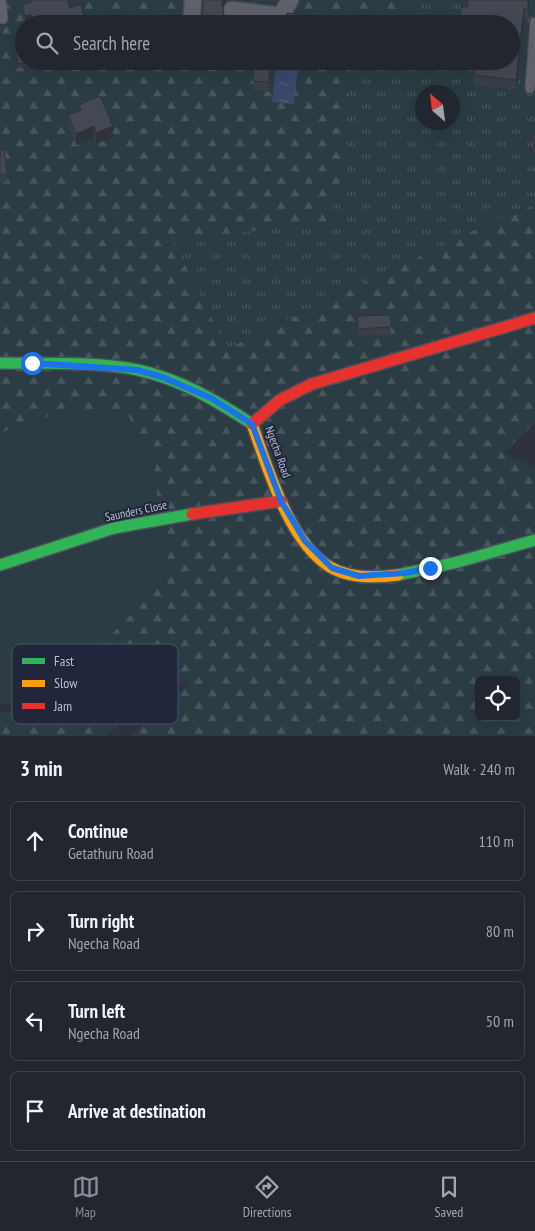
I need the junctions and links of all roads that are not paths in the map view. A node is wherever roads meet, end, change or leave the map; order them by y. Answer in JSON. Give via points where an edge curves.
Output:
{"nodes":[{"id":1,"x":1,"y":0,"type":"edge"},
{"id":2,"x":193,"y":0,"type":"edge"},
{"id":3,"x":290,"y":0,"type":"edge"},
{"id":4,"x":232,"y":10,"type":"dead end"},
{"id":5,"x":191,"y":15,"type":"edge"},
{"id":6,"x":273,"y":15,"type":"edge"},
{"id":7,"x":282,"y":15,"type":"edge"},
{"id":8,"x":3,"y":19,"type":"dead end"},
{"id":9,"x":535,"y":22,"type":"edge"},
{"id":10,"x":530,"y":88,"type":"dead end"},
{"id":11,"x":535,"y":318,"type":"edge"},
{"id":12,"x":0,"y":363,"type":"edge"},
{"id":13,"x":252,"y":424,"type":"junction"},
{"id":14,"x":281,"y":501,"type":"junction"},
{"id":15,"x":535,"y":540,"type":"edge"},
{"id":16,"x":0,"y":565,"type":"edge"}],
"edges":[{"from":1,"to":8,"type":"lane"},
{"from":2,"to":5,"type":"street"},
{"from":3,"to":7,"type":"street"},
{"from":4,"to":6,"type":"street"},
{"from":9,"to":10,"type":"lane"},
{"from":11,"to":13,"type":"street","name":"Ngecha Road","via":[[290,392],[270,405]]},
{"from":12,"to":13,"type":"street","via":[[92,365],[137,370],[211,398]]},
{"from":13,"to":14,"type":"street","name":"Ngecha Road"},
{"from":14,"to":15,"type":"street","name":"Ngecha Road","via":[[318,556],[332,568],[348,575],[405,573],[459,562]]},
{"from":14,"to":16,"type":"street","name":"Saunders Close","via":[[114,528]]}]}
